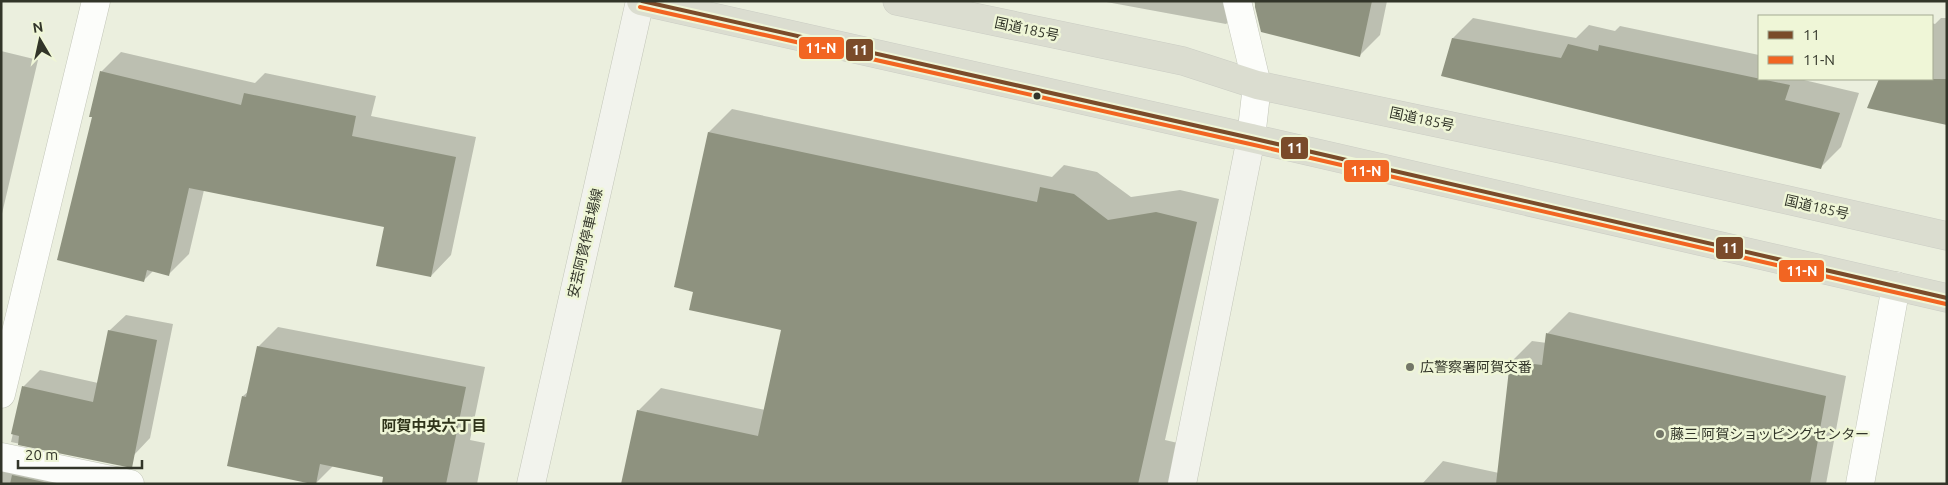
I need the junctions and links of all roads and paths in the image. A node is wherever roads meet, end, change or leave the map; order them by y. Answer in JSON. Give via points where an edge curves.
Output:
{"nodes":[{"id":1,"x":96,"y":1,"type":"edge"},
{"id":2,"x":640,"y":1,"type":"edge"},
{"id":3,"x":897,"y":1,"type":"edge"},
{"id":4,"x":1237,"y":1,"type":"edge"},
{"id":5,"x":1257,"y":86,"type":"junction"},
{"id":6,"x":1251,"y":138,"type":"junction"},
{"id":7,"x":1947,"y":236,"type":"edge"},
{"id":8,"x":1896,"y":286,"type":"junction"},
{"id":9,"x":1947,"y":298,"type":"edge"},
{"id":10,"x":1,"y":394,"type":"edge"},
{"id":11,"x":1,"y":457,"type":"edge"},
{"id":12,"x":130,"y":484,"type":"edge"},
{"id":13,"x":531,"y":484,"type":"edge"},
{"id":14,"x":1182,"y":484,"type":"edge"},
{"id":15,"x":1860,"y":484,"type":"edge"}],
"edges":[{"from":1,"to":10,"type":"street"},
{"from":2,"to":6,"type":"highway"},
{"from":2,"to":13,"type":"main road","name":"安芸阿賀停車場線"},
{"from":3,"to":5,"type":"highway","name":"国道185号","via":[[1182,61]]},
{"from":4,"to":5,"type":"street"},
{"from":5,"to":6,"type":"street"},
{"from":5,"to":7,"type":"highway","name":"国道185号","via":[[1560,149]]},
{"from":6,"to":8,"type":"highway"},
{"from":6,"to":14,"type":"main road"},
{"from":8,"to":9,"type":"highway"},
{"from":8,"to":15,"type":"street"},
{"from":11,"to":12,"type":"street"}]}
